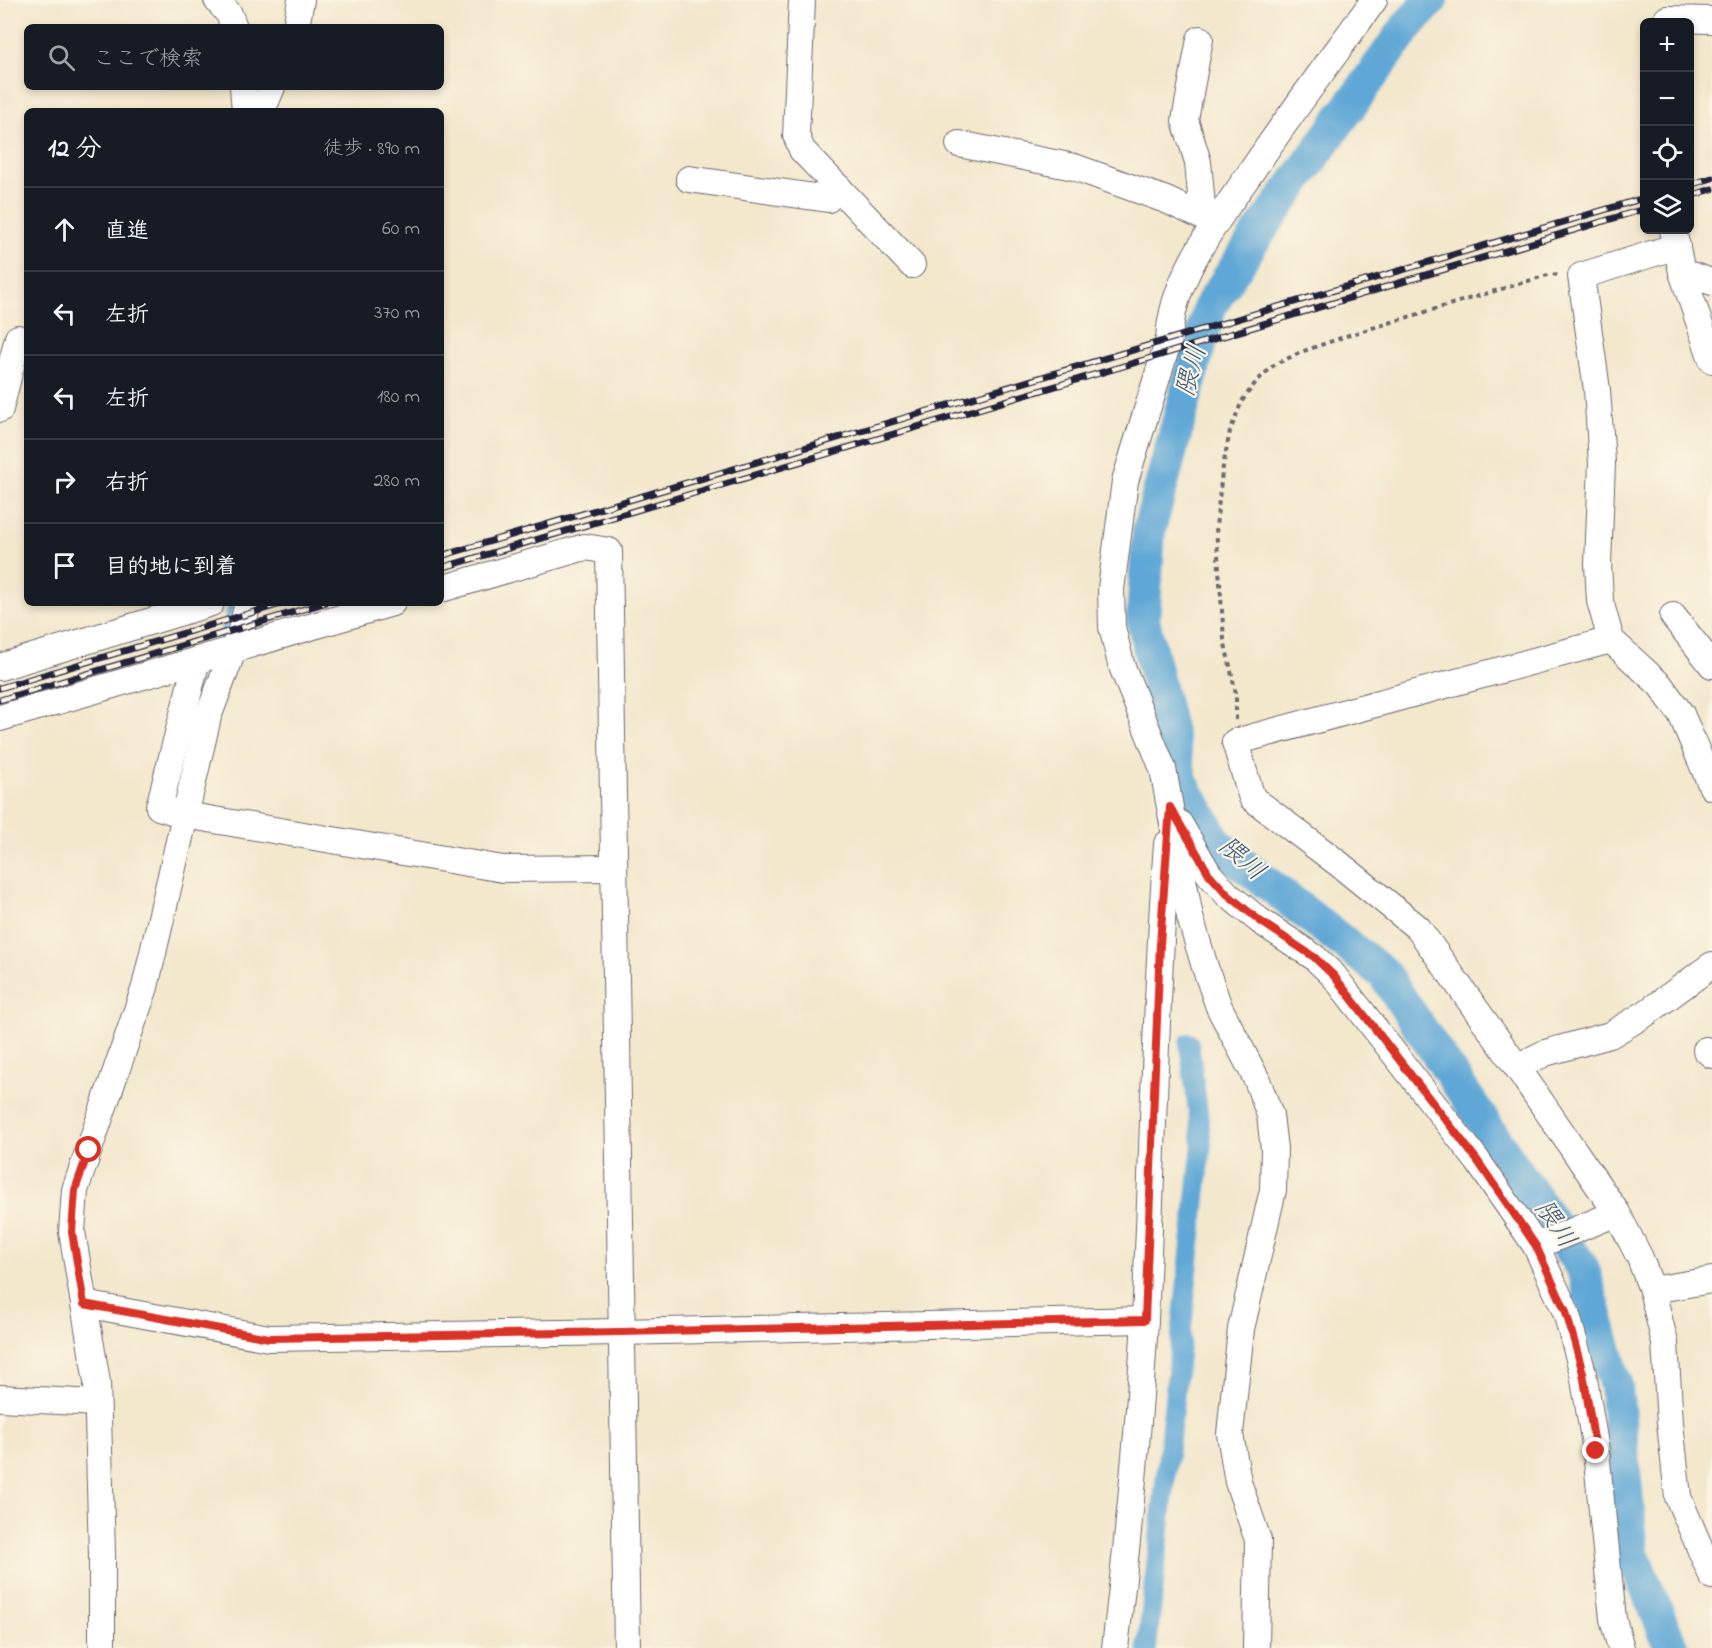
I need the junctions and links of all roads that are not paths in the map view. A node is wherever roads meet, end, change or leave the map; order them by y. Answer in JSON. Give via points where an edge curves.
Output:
{"nodes":[{"id":1,"x":217,"y":0,"type":"edge"},
{"id":2,"x":301,"y":0,"type":"edge"},
{"id":3,"x":802,"y":0,"type":"edge"},
{"id":4,"x":1374,"y":0,"type":"edge"},
{"id":5,"x":1667,"y":14,"type":"edge"},
{"id":6,"x":1712,"y":20,"type":"edge"},
{"id":7,"x":233,"y":24,"type":"edge"},
{"id":8,"x":297,"y":24,"type":"edge"},
{"id":9,"x":1200,"y":39,"type":"dead end"},
{"id":10,"x":243,"y":90,"type":"edge"},
{"id":11,"x":271,"y":90,"type":"edge"},
{"id":12,"x":245,"y":108,"type":"edge"},
{"id":13,"x":263,"y":108,"type":"edge"},
{"id":14,"x":959,"y":144,"type":"dead end"},
{"id":15,"x":689,"y":178,"type":"dead end"},
{"id":16,"x":839,"y":188,"type":"junction"},
{"id":17,"x":1210,"y":220,"type":"junction"},
{"id":18,"x":1675,"y":238,"type":"edge"},
{"id":19,"x":912,"y":265,"type":"dead end"},
{"id":20,"x":1682,"y":272,"type":"junction"},
{"id":21,"x":1712,"y":282,"type":"edge"},
{"id":22,"x":18,"y":338,"type":"dead end"},
{"id":23,"x":1712,"y":360,"type":"edge"},
{"id":24,"x":0,"y":409,"type":"edge"},
{"id":25,"x":444,"y":588,"type":"edge"},
{"id":26,"x":202,"y":606,"type":"edge"},
{"id":27,"x":247,"y":606,"type":"edge"},
{"id":28,"x":382,"y":606,"type":"edge"},
{"id":29,"x":1673,"y":616,"type":"dead end"},
{"id":30,"x":1611,"y":640,"type":"junction"},
{"id":31,"x":233,"y":649,"type":"junction"},
{"id":32,"x":197,"y":660,"type":"junction"},
{"id":33,"x":1712,"y":665,"type":"edge"},
{"id":34,"x":0,"y":667,"type":"edge"},
{"id":35,"x":0,"y":718,"type":"edge"},
{"id":36,"x":1712,"y":787,"type":"edge"},
{"id":37,"x":1170,"y":807,"type":"junction"},
{"id":38,"x":184,"y":815,"type":"junction"},
{"id":39,"x":614,"y":868,"type":"junction"},
{"id":40,"x":1712,"y":965,"type":"edge"},
{"id":41,"x":1517,"y":1067,"type":"junction"},
{"id":42,"x":1617,"y":1213,"type":"junction"},
{"id":43,"x":1544,"y":1243,"type":"junction"},
{"id":44,"x":1712,"y":1280,"type":"edge"},
{"id":45,"x":1653,"y":1290,"type":"junction"},
{"id":46,"x":84,"y":1304,"type":"junction"},
{"id":47,"x":1145,"y":1320,"type":"junction"},
{"id":48,"x":621,"y":1332,"type":"junction"},
{"id":49,"x":0,"y":1398,"type":"edge"},
{"id":50,"x":97,"y":1403,"type":"junction"},
{"id":51,"x":1712,"y":1576,"type":"edge"},
{"id":52,"x":102,"y":1648,"type":"edge"},
{"id":53,"x":627,"y":1648,"type":"edge"},
{"id":54,"x":1115,"y":1648,"type":"edge"},
{"id":55,"x":1256,"y":1648,"type":"edge"},
{"id":56,"x":1621,"y":1648,"type":"edge"}],
"edges":[{"from":1,"to":7,"type":"street"},
{"from":2,"to":8,"type":"street"},
{"from":3,"to":16,"type":"street","via":[[796,135],[802,150]]},
{"from":4,"to":17,"type":"street"},
{"from":5,"to":6,"type":"street"},
{"from":9,"to":17,"type":"street","via":[[1185,120]]},
{"from":10,"to":12,"type":"street"},
{"from":11,"to":13,"type":"street"},
{"from":14,"to":17,"type":"street","via":[[1074,167]]},
{"from":15,"to":16,"type":"street","via":[[828,199]]},
{"from":16,"to":19,"type":"street"},
{"from":17,"to":37,"type":"street","via":[[1174,306],[1167,347],[1125,481],[1111,589],[1112,627],[1121,664],[1163,769]]},
{"from":18,"to":20,"type":"street"},
{"from":18,"to":30,"type":"street","via":[[1581,276],[1598,390],[1602,463],[1600,601]]},
{"from":20,"to":21,"type":"street"},
{"from":20,"to":23,"type":"street"},
{"from":22,"to":24,"type":"street"},
{"from":25,"to":39,"type":"street","via":[[585,547],[609,551]]},
{"from":26,"to":34,"type":"street"},
{"from":27,"to":31,"type":"street"},
{"from":28,"to":31,"type":"street"},
{"from":29,"to":33,"type":"street"},
{"from":30,"to":36,"type":"street","via":[[1660,685],[1681,714]]},
{"from":30,"to":41,"type":"street","via":[[1235,742],[1252,798],[1418,928]]},
{"from":31,"to":32,"type":"street"},
{"from":31,"to":38,"type":"street","via":[[208,717]]},
{"from":32,"to":35,"type":"street"},
{"from":32,"to":38,"type":"street","via":[[159,807]]},
{"from":37,"to":43,"type":"street","via":[[1209,874],[1227,894],[1334,976]]},
{"from":37,"to":47,"type":"street","via":[[1160,944]]},
{"from":37,"to":55,"type":"street","via":[[1190,917],[1202,957],[1219,1007],[1257,1080],[1269,1115],[1274,1149],[1273,1190],[1241,1329],[1230,1434],[1238,1482],[1258,1540]]},
{"from":38,"to":39,"type":"street","via":[[503,868]]},
{"from":38,"to":46,"type":"street","via":[[145,987],[75,1190],[72,1232]]},
{"from":39,"to":48,"type":"street"},
{"from":40,"to":41,"type":"street","via":[[1610,1035],[1545,1053]]},
{"from":41,"to":42,"type":"street"},
{"from":42,"to":43,"type":"street"},
{"from":42,"to":45,"type":"street"},
{"from":43,"to":56,"type":"street","via":[[1583,1373],[1596,1451],[1613,1619]]},
{"from":44,"to":45,"type":"street"},
{"from":45,"to":51,"type":"street","via":[[1665,1343],[1678,1497]]},
{"from":46,"to":48,"type":"street","via":[[269,1338]]},
{"from":46,"to":50,"type":"street"},
{"from":47,"to":48,"type":"street"},
{"from":47,"to":54,"type":"street"},
{"from":48,"to":53,"type":"street"},
{"from":49,"to":50,"type":"street"},
{"from":50,"to":52,"type":"street"}]}
